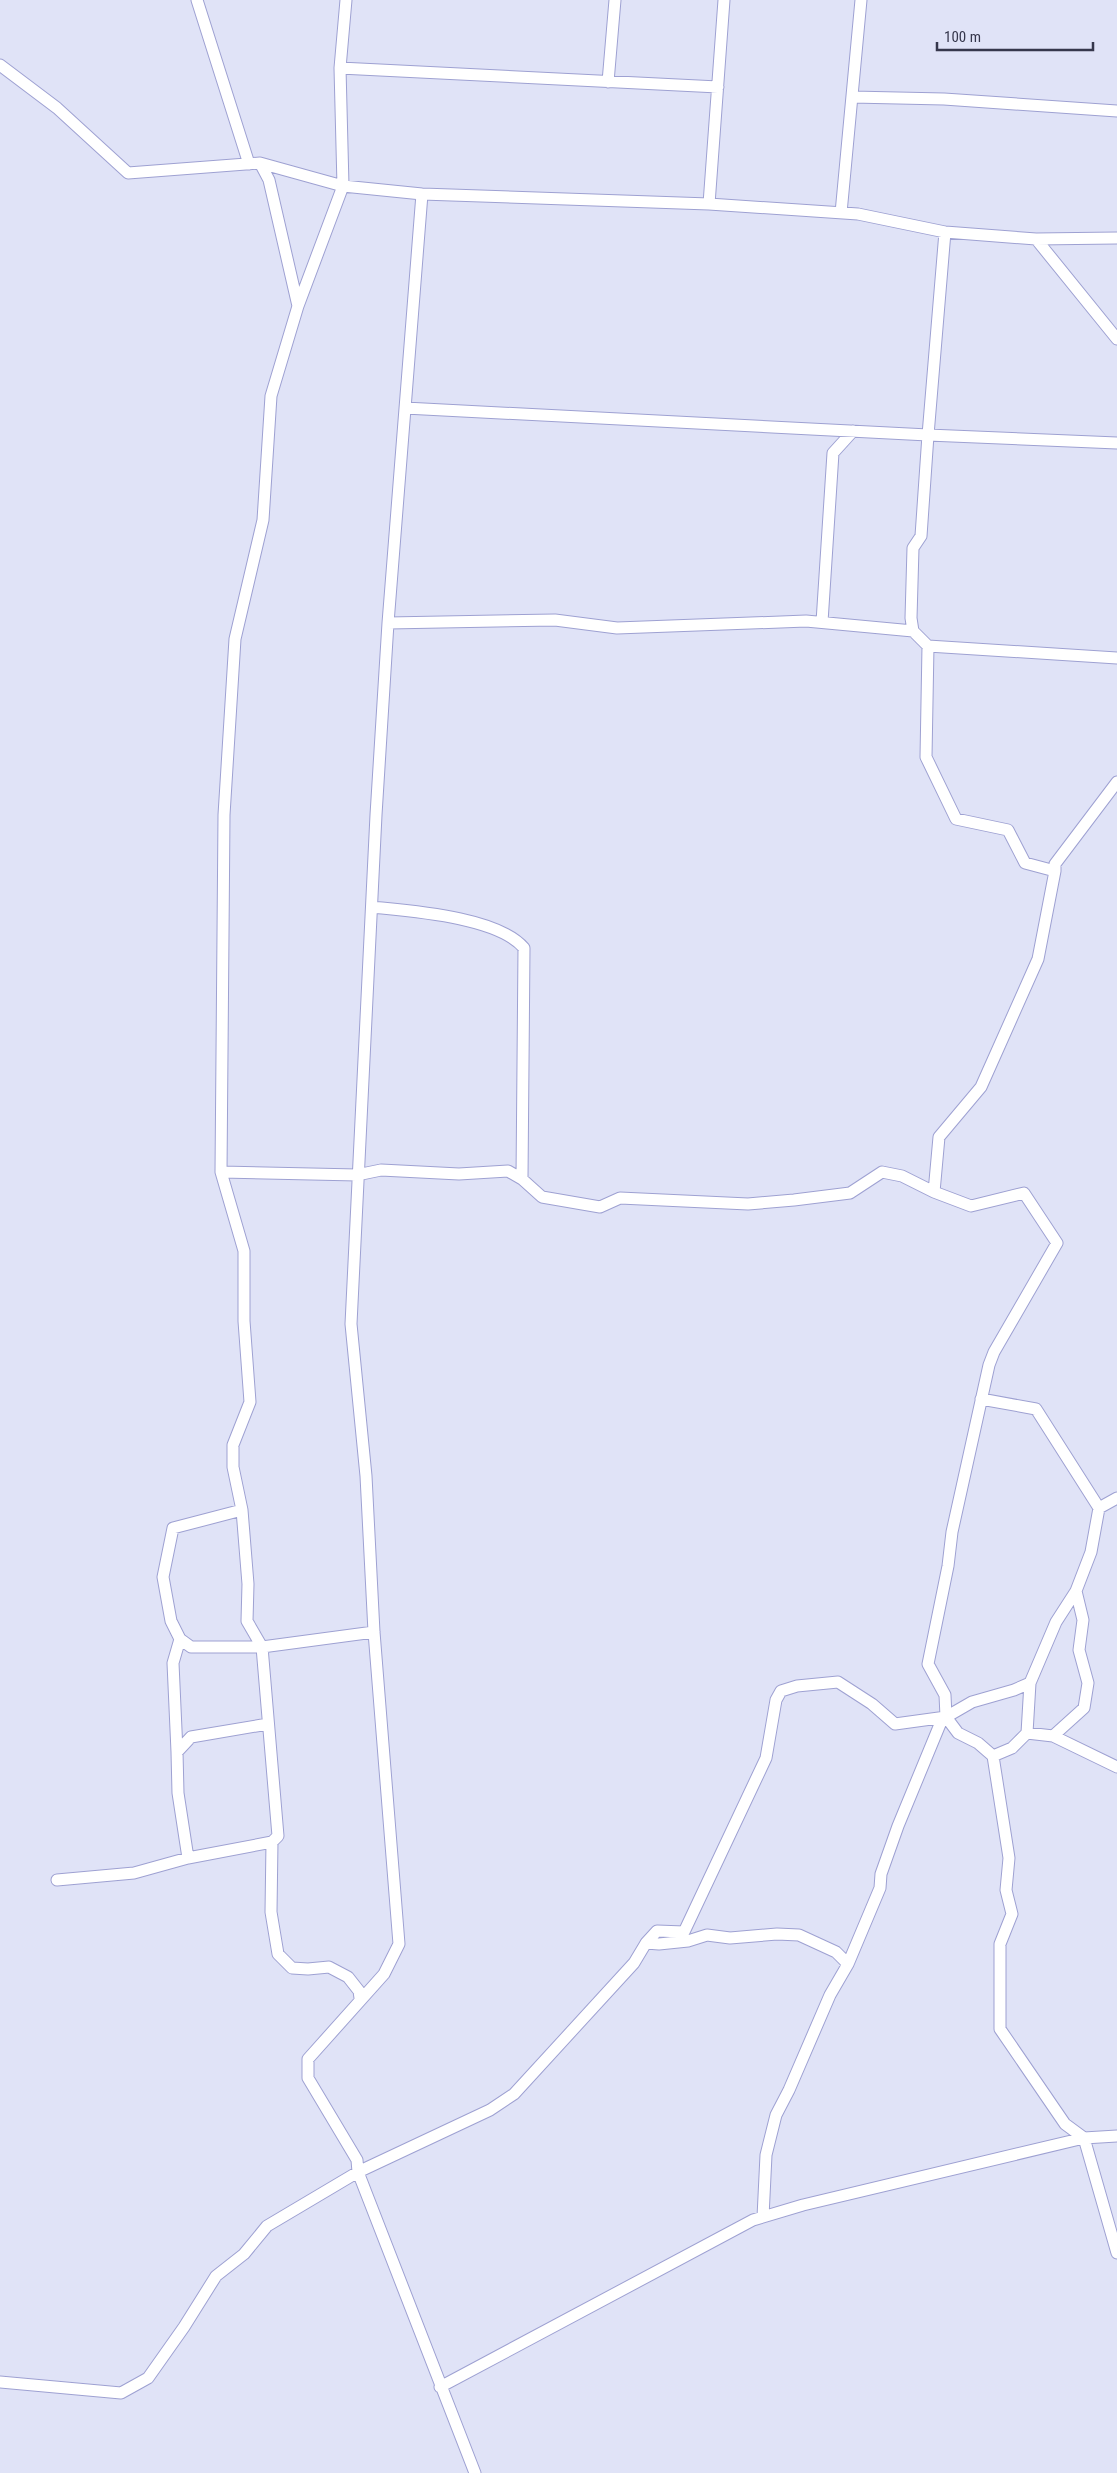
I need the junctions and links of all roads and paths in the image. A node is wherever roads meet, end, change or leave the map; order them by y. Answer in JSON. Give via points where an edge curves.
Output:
{"nodes":[{"id":1,"x":197,"y":0,"type":"edge"},
{"id":2,"x":346,"y":0,"type":"edge"},
{"id":3,"x":615,"y":0,"type":"edge"},
{"id":4,"x":724,"y":0,"type":"edge"},
{"id":5,"x":861,"y":0,"type":"edge"},
{"id":6,"x":0,"y":65,"type":"edge"},
{"id":7,"x":340,"y":68,"type":"junction"},
{"id":8,"x":608,"y":82,"type":"junction"},
{"id":9,"x":718,"y":87,"type":"junction"},
{"id":10,"x":852,"y":97,"type":"junction"},
{"id":11,"x":1117,"y":111,"type":"edge"},
{"id":12,"x":255,"y":164,"type":"junction"},
{"id":13,"x":343,"y":186,"type":"junction"},
{"id":14,"x":422,"y":194,"type":"junction"},
{"id":15,"x":709,"y":204,"type":"junction"},
{"id":16,"x":841,"y":213,"type":"junction"},
{"id":17,"x":945,"y":232,"type":"junction"},
{"id":18,"x":1117,"y":238,"type":"edge"},
{"id":19,"x":1036,"y":239,"type":"junction"},
{"id":20,"x":298,"y":306,"type":"junction"},
{"id":21,"x":1117,"y":339,"type":"edge"},
{"id":22,"x":405,"y":408,"type":"junction"},
{"id":23,"x":853,"y":431,"type":"junction"},
{"id":24,"x":928,"y":435,"type":"junction"},
{"id":25,"x":1117,"y":443,"type":"edge"},
{"id":26,"x":822,"y":622,"type":"junction"},
{"id":27,"x":388,"y":623,"type":"junction"},
{"id":28,"x":913,"y":631,"type":"junction"},
{"id":29,"x":928,"y":646,"type":"junction"},
{"id":30,"x":1117,"y":658,"type":"edge"},
{"id":31,"x":1117,"y":782,"type":"edge"},
{"id":32,"x":1055,"y":871,"type":"junction"},
{"id":33,"x":372,"y":907,"type":"junction"},
{"id":34,"x":221,"y":1172,"type":"junction"},
{"id":35,"x":357,"y":1175,"type":"junction"},
{"id":36,"x":522,"y":1179,"type":"junction"},
{"id":37,"x":934,"y":1192,"type":"junction"},
{"id":38,"x":981,"y":1399,"type":"junction"},
{"id":39,"x":1117,"y":1498,"type":"edge"},
{"id":40,"x":1099,"y":1508,"type":"junction"},
{"id":41,"x":242,"y":1510,"type":"junction"},
{"id":42,"x":1076,"y":1591,"type":"junction"},
{"id":43,"x":374,"y":1632,"type":"junction"},
{"id":44,"x":180,"y":1639,"type":"junction"},
{"id":45,"x":262,"y":1647,"type":"junction"},
{"id":46,"x":1030,"y":1683,"type":"junction"},
{"id":47,"x":944,"y":1717,"type":"junction"},
{"id":48,"x":268,"y":1724,"type":"junction"},
{"id":49,"x":1027,"y":1733,"type":"junction"},
{"id":50,"x":1053,"y":1736,"type":"junction"},
{"id":51,"x":177,"y":1752,"type":"junction"},
{"id":52,"x":993,"y":1756,"type":"junction"},
{"id":53,"x":1117,"y":1767,"type":"edge"},
{"id":54,"x":272,"y":1842,"type":"junction"},
{"id":55,"x":188,"y":1858,"type":"junction"},
{"id":56,"x":57,"y":1880,"type":"dead end"},
{"id":57,"x":646,"y":1943,"type":"junction"},
{"id":58,"x":848,"y":1964,"type":"junction"},
{"id":59,"x":360,"y":1998,"type":"junction"},
{"id":60,"x":1117,"y":2136,"type":"edge"},
{"id":61,"x":1084,"y":2138,"type":"junction"},
{"id":62,"x":358,"y":2172,"type":"junction"},
{"id":63,"x":762,"y":2217,"type":"junction"},
{"id":64,"x":1117,"y":2253,"type":"edge"},
{"id":65,"x":0,"y":2382,"type":"edge"},
{"id":66,"x":440,"y":2387,"type":"junction"},
{"id":67,"x":475,"y":2473,"type":"edge"}],
"edges":[{"from":1,"to":12,"type":"street"},
{"from":2,"to":7,"type":"street"},
{"from":3,"to":8,"type":"street"},
{"from":4,"to":9,"type":"street"},
{"from":5,"to":10,"type":"street"},
{"from":6,"to":12,"type":"street","via":[[57,108],[128,173]]},
{"from":7,"to":8,"type":"street"},
{"from":7,"to":13,"type":"street"},
{"from":8,"to":9,"type":"street"},
{"from":9,"to":15,"type":"street"},
{"from":10,"to":11,"type":"street","via":[[944,99]]},
{"from":10,"to":16,"type":"street"},
{"from":12,"to":13,"type":"street"},
{"from":12,"to":20,"type":"street","via":[[270,180]]},
{"from":13,"to":14,"type":"street"},
{"from":13,"to":20,"type":"street"},
{"from":14,"to":15,"type":"street"},
{"from":14,"to":22,"type":"street"},
{"from":15,"to":16,"type":"street"},
{"from":16,"to":17,"type":"street"},
{"from":17,"to":19,"type":"street"},
{"from":17,"to":24,"type":"street"},
{"from":18,"to":19,"type":"street"},
{"from":19,"to":21,"type":"street"},
{"from":20,"to":34,"type":"street","via":[[271,396],[263,520],[235,639],[224,815]]},
{"from":22,"to":23,"type":"street"},
{"from":22,"to":27,"type":"street"},
{"from":23,"to":24,"type":"street"},
{"from":23,"to":26,"type":"street","via":[[834,453]]},
{"from":24,"to":25,"type":"street"},
{"from":24,"to":28,"type":"street","via":[[921,536],[913,548]]},
{"from":26,"to":27,"type":"street","via":[[617,628],[555,620]]},
{"from":26,"to":28,"type":"street"},
{"from":27,"to":33,"type":"street"},
{"from":28,"to":29,"type":"street"},
{"from":29,"to":30,"type":"street"},
{"from":29,"to":32,"type":"street","via":[[926,757],[956,819],[1008,830],[1025,863]]},
{"from":31,"to":32,"type":"street","via":[[1055,864]]},
{"from":32,"to":37,"type":"street","via":[[1038,959],[981,1087],[939,1137]]},
{"from":33,"to":35,"type":"street"},
{"from":33,"to":36,"type":"street","via":[[435,913],[476,924],[507,935],[524,948]]},
{"from":34,"to":35,"type":"street"},
{"from":34,"to":41,"type":"street","via":[[244,1251],[243,1313],[250,1402],[233,1445],[233,1467]]},
{"from":35,"to":36,"type":"street","via":[[381,1170],[459,1174],[508,1171]]},
{"from":35,"to":43,"type":"street","via":[[351,1324],[366,1476]]},
{"from":36,"to":37,"type":"street","via":[[542,1197],[600,1207],[620,1198],[748,1204],[794,1200],[850,1193],[882,1172],[902,1176]]},
{"from":37,"to":38,"type":"street","via":[[971,1206],[1024,1193],[1057,1243],[994,1352]]},
{"from":38,"to":40,"type":"street","via":[[1036,1410]]},
{"from":38,"to":47,"type":"street","via":[[928,1664],[945,1695]]},
{"from":39,"to":40,"type":"street"},
{"from":40,"to":42,"type":"street","via":[[1091,1552]]},
{"from":41,"to":44,"type":"street","via":[[173,1528],[163,1577],[171,1621]]},
{"from":41,"to":45,"type":"street","via":[[248,1584],[247,1622]]},
{"from":42,"to":46,"type":"street","via":[[1056,1622]]},
{"from":42,"to":50,"type":"street","via":[[1083,1620],[1080,1650],[1088,1683],[1084,1708]]},
{"from":43,"to":45,"type":"street"},
{"from":43,"to":59,"type":"street","via":[[399,1944],[384,1974]]},
{"from":44,"to":45,"type":"street","via":[[191,1647]]},
{"from":44,"to":51,"type":"street","via":[[173,1662]]},
{"from":45,"to":48,"type":"street"},
{"from":46,"to":47,"type":"street","via":[[972,1702]]},
{"from":46,"to":49,"type":"street"},
{"from":47,"to":52,"type":"street","via":[[958,1733],[978,1743]]},
{"from":47,"to":57,"type":"street","via":[[895,1724],[838,1682],[781,1690],[776,1700],[766,1758],[684,1932],[657,1931]]},
{"from":47,"to":58,"type":"street","via":[[898,1826],[881,1874],[880,1888]]},
{"from":48,"to":51,"type":"street","via":[[191,1737]]},
{"from":48,"to":54,"type":"street","via":[[278,1836]]},
{"from":49,"to":50,"type":"street"},
{"from":49,"to":52,"type":"street","via":[[1012,1748]]},
{"from":50,"to":53,"type":"street"},
{"from":51,"to":55,"type":"street","via":[[178,1793]]},
{"from":52,"to":61,"type":"street","via":[[1009,1858],[1006,1890],[1012,1914],[1000,1944],[1000,2029],[1054,2111]]},
{"from":54,"to":55,"type":"street"},
{"from":54,"to":59,"type":"street","via":[[271,1912],[278,1954],[292,1968],[329,1967],[348,1977],[359,1991]]},
{"from":55,"to":56,"type":"street","via":[[134,1873]]},
{"from":57,"to":58,"type":"street","via":[[688,1941],[707,1936],[799,1935],[836,1952]]},
{"from":57,"to":62,"type":"street","via":[[634,1963],[514,2094],[490,2110]]},
{"from":58,"to":63,"type":"street","via":[[830,1995],[776,2115],[766,2155]]},
{"from":59,"to":62,"type":"street","via":[[308,2059],[308,2078],[357,2160]]},
{"from":60,"to":61,"type":"street"},
{"from":61,"to":63,"type":"street"},
{"from":61,"to":64,"type":"street"},
{"from":62,"to":65,"type":"street","via":[[267,2226],[244,2254],[216,2276],[148,2378],[121,2393]]},
{"from":62,"to":66,"type":"street"},
{"from":63,"to":66,"type":"street"},
{"from":66,"to":67,"type":"street"}]}
